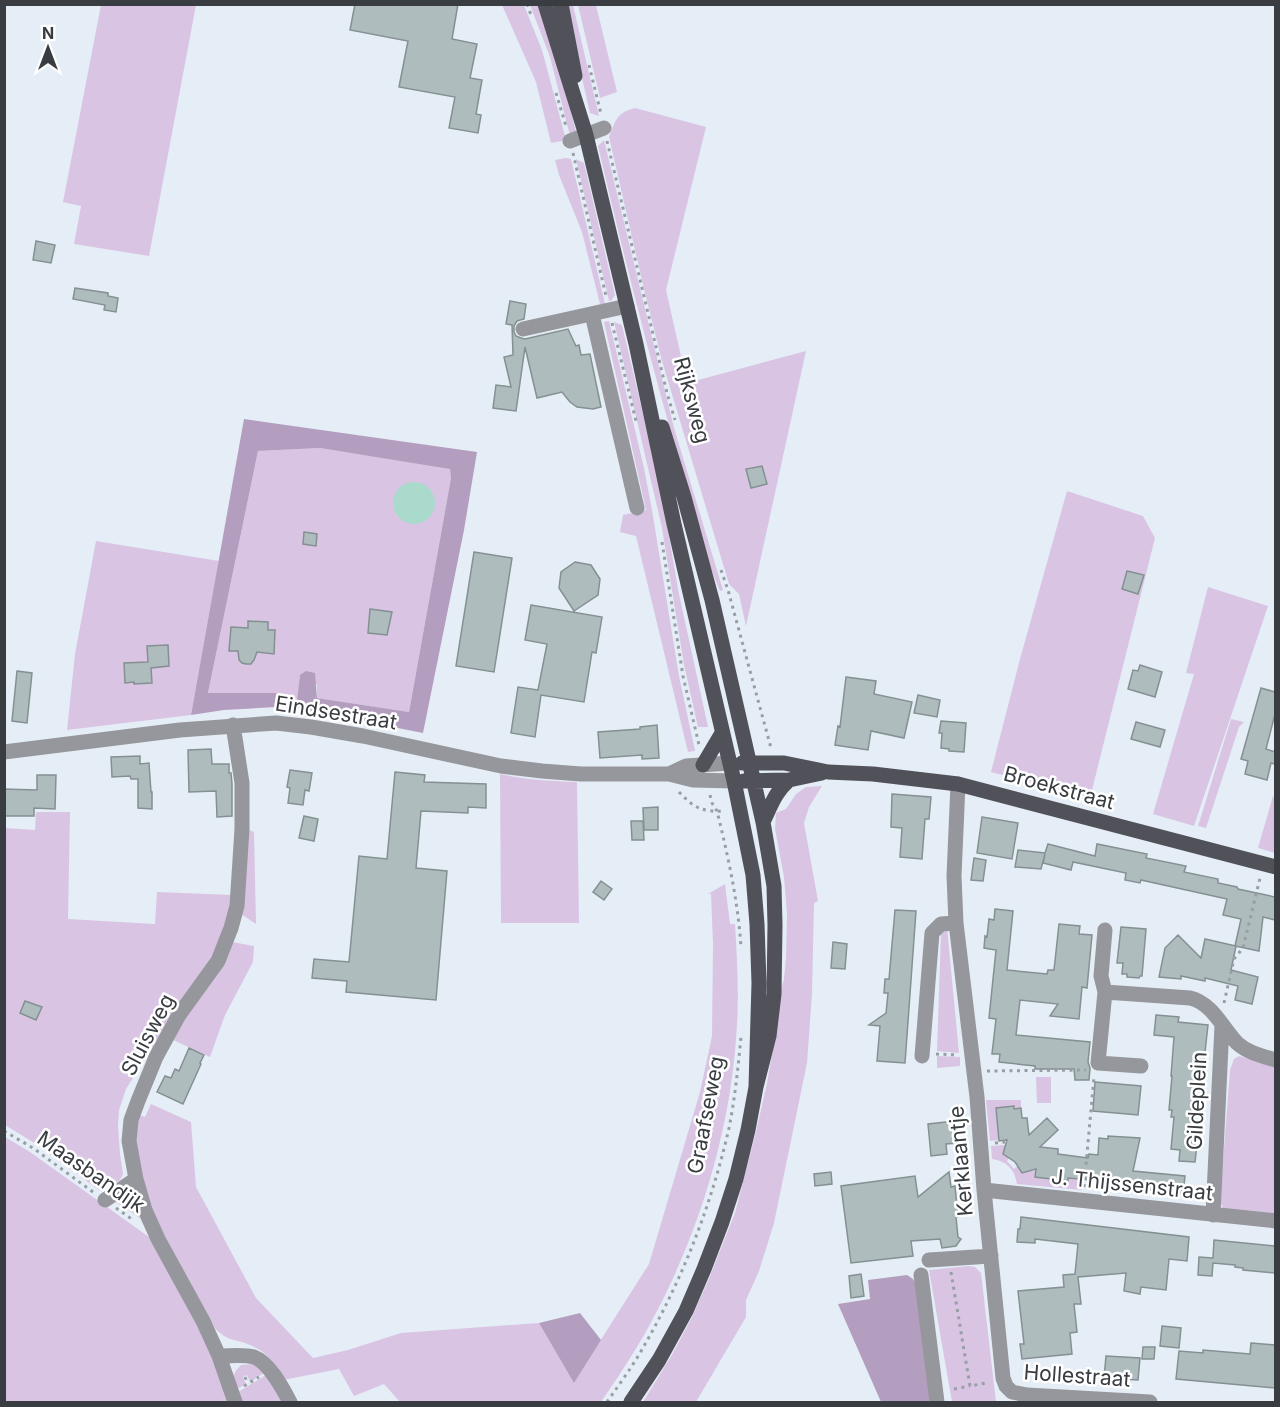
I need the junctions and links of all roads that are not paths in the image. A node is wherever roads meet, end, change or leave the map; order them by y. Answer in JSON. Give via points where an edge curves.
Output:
{"nodes":[{"id":1,"x":545,"y":4,"type":"edge"},
{"id":2,"x":561,"y":4,"type":"edge"},
{"id":3,"x":604,"y":128,"type":"road end"},
{"id":4,"x":586,"y":135,"type":"junction"},
{"id":5,"x":570,"y":141,"type":"dead end"},
{"id":6,"x":627,"y":306,"type":"junction"},
{"id":7,"x":592,"y":314,"type":"junction"},
{"id":8,"x":523,"y":329,"type":"dead end"},
{"id":9,"x":636,"y":344,"type":"junction"},
{"id":10,"x":637,"y":508,"type":"dead end"},
{"id":11,"x":233,"y":725,"type":"junction"},
{"id":12,"x":722,"y":733,"type":"junction"},
{"id":13,"x":4,"y":752,"type":"edge"},
{"id":14,"x":750,"y":762,"type":"junction"},
{"id":15,"x":729,"y":763,"type":"junction"},
{"id":16,"x":703,"y":765,"type":"junction"},
{"id":17,"x":828,"y":772,"type":"junction"},
{"id":18,"x":665,"y":774,"type":"junction"},
{"id":19,"x":789,"y":780,"type":"junction"},
{"id":20,"x":734,"y":781,"type":"junction"},
{"id":21,"x":754,"y":781,"type":"junction"},
{"id":22,"x":958,"y":784,"type":"junction"},
{"id":23,"x":763,"y":822,"type":"junction"},
{"id":24,"x":1269,"y":866,"type":"edge"},
{"id":25,"x":956,"y":923,"type":"junction"},
{"id":26,"x":1106,"y":930,"type":"dead end"},
{"id":27,"x":1106,"y":992,"type":"junction"},
{"id":28,"x":1217,"y":1019,"type":"junction"},
{"id":29,"x":922,"y":1055,"type":"road end"},
{"id":30,"x":1275,"y":1060,"type":"edge"},
{"id":31,"x":1141,"y":1066,"type":"dead end"},
{"id":32,"x":756,"y":1087,"type":"junction"},
{"id":33,"x":136,"y":1179,"type":"junction"},
{"id":34,"x":984,"y":1190,"type":"junction"},
{"id":35,"x":105,"y":1200,"type":"road end"},
{"id":36,"x":1213,"y":1215,"type":"junction"},
{"id":37,"x":1275,"y":1221,"type":"edge"},
{"id":38,"x":991,"y":1256,"type":"junction"},
{"id":39,"x":929,"y":1260,"type":"dead end"},
{"id":40,"x":921,"y":1275,"type":"dead end"},
{"id":41,"x":219,"y":1356,"type":"junction"},
{"id":42,"x":1009,"y":1397,"type":"edge"},
{"id":43,"x":234,"y":1398,"type":"edge"},
{"id":44,"x":290,"y":1402,"type":"edge"},
{"id":45,"x":631,"y":1402,"type":"edge"},
{"id":46,"x":937,"y":1402,"type":"edge"},
{"id":47,"x":1150,"y":1402,"type":"edge"}],
"edges":[{"from":1,"to":4,"type":"main road","name":"Rijksweg"},
{"from":2,"to":4,"type":"main road","name":"Rijksweg"},
{"from":3,"to":4,"type":"street"},
{"from":4,"to":5,"type":"street"},
{"from":4,"to":6,"type":"main road","name":"Rijksweg"},
{"from":6,"to":7,"type":"street"},
{"from":6,"to":9,"type":"main road","name":"Rijksweg"},
{"from":7,"to":8,"type":"street"},
{"from":7,"to":10,"type":"street"},
{"from":9,"to":12,"type":"main road","name":"Rijksweg"},
{"from":9,"to":14,"type":"main road","name":"Rijksweg","via":[[687,508]]},
{"from":11,"to":13,"type":"street","name":"Eindsestraat"},
{"from":11,"to":18,"type":"street","name":"Eindsestraat","via":[[276,723],[311,727],[542,771]]},
{"from":11,"to":33,"type":"street","name":"Sluisweg","via":[[242,783],[237,906],[218,961],[179,1015],[156,1056],[138,1101],[129,1141]]},
{"from":12,"to":15,"type":"main road","name":"Rijksweg"},
{"from":12,"to":16,"type":"main road"},
{"from":14,"to":15,"type":"main road","name":"Broekstraat"},
{"from":14,"to":17,"type":"main road","name":"Broekstraat","via":[[791,764]]},
{"from":14,"to":21,"type":"main road","name":"Rijksweg"},
{"from":15,"to":16,"type":"street","name":"Eindsestraat"},
{"from":15,"to":20,"type":"main road","name":"Graafseweg"},
{"from":16,"to":18,"type":"street","name":"Eindsestraat"},
{"from":17,"to":19,"type":"main road","name":"Broekstraat"},
{"from":17,"to":22,"type":"main road","name":"Broekstraat"},
{"from":18,"to":20,"type":"street","name":"Eindsestraat","via":[[693,780]]},
{"from":19,"to":21,"type":"main road","name":"Broekstraat"},
{"from":19,"to":23,"type":"main road","via":[[774,797]]},
{"from":20,"to":21,"type":"main road","name":"Broekstraat"},
{"from":20,"to":32,"type":"main road","name":"Graafseweg","via":[[753,875],[757,924]]},
{"from":21,"to":23,"type":"main road","name":"Graafseweg"},
{"from":22,"to":24,"type":"main road","name":"Broekstraat"},
{"from":22,"to":25,"type":"street","name":"Kerklaantje"},
{"from":23,"to":32,"type":"main road","name":"Graafseweg","via":[[774,886],[774,982],[770,1036]]},
{"from":25,"to":29,"type":"street","via":[[941,924],[932,933]]},
{"from":25,"to":34,"type":"street","name":"Kerklaantje"},
{"from":26,"to":27,"type":"street","via":[[1101,975]]},
{"from":27,"to":28,"type":"street","name":"Gildeplein","via":[[1190,998],[1207,1006]]},
{"from":27,"to":31,"type":"street","via":[[1098,1063]]},
{"from":28,"to":30,"type":"street","name":"Gildeplein","via":[[1239,1044]]},
{"from":28,"to":36,"type":"street","name":"Gildeplein"},
{"from":32,"to":45,"type":"main road","name":"Graafseweg","via":[[735,1179],[704,1269],[686,1311]]},
{"from":33,"to":35,"type":"street"},
{"from":33,"to":41,"type":"street","name":"Sluisweg","via":[[158,1239]]},
{"from":34,"to":36,"type":"street","name":"J. Thijssenstraat"},
{"from":34,"to":38,"type":"street","name":"Kerklaantje"},
{"from":36,"to":37,"type":"street","name":"J. Thijssenstraat"},
{"from":38,"to":39,"type":"street"},
{"from":38,"to":42,"type":"street","name":"Kerklaantje","via":[[1003,1378]]},
{"from":40,"to":46,"type":"street"},
{"from":41,"to":43,"type":"street","name":"Sluisweg"},
{"from":41,"to":44,"type":"street","via":[[252,1356],[263,1362]]},
{"from":42,"to":47,"type":"street","name":"Hollestraat"}]}
